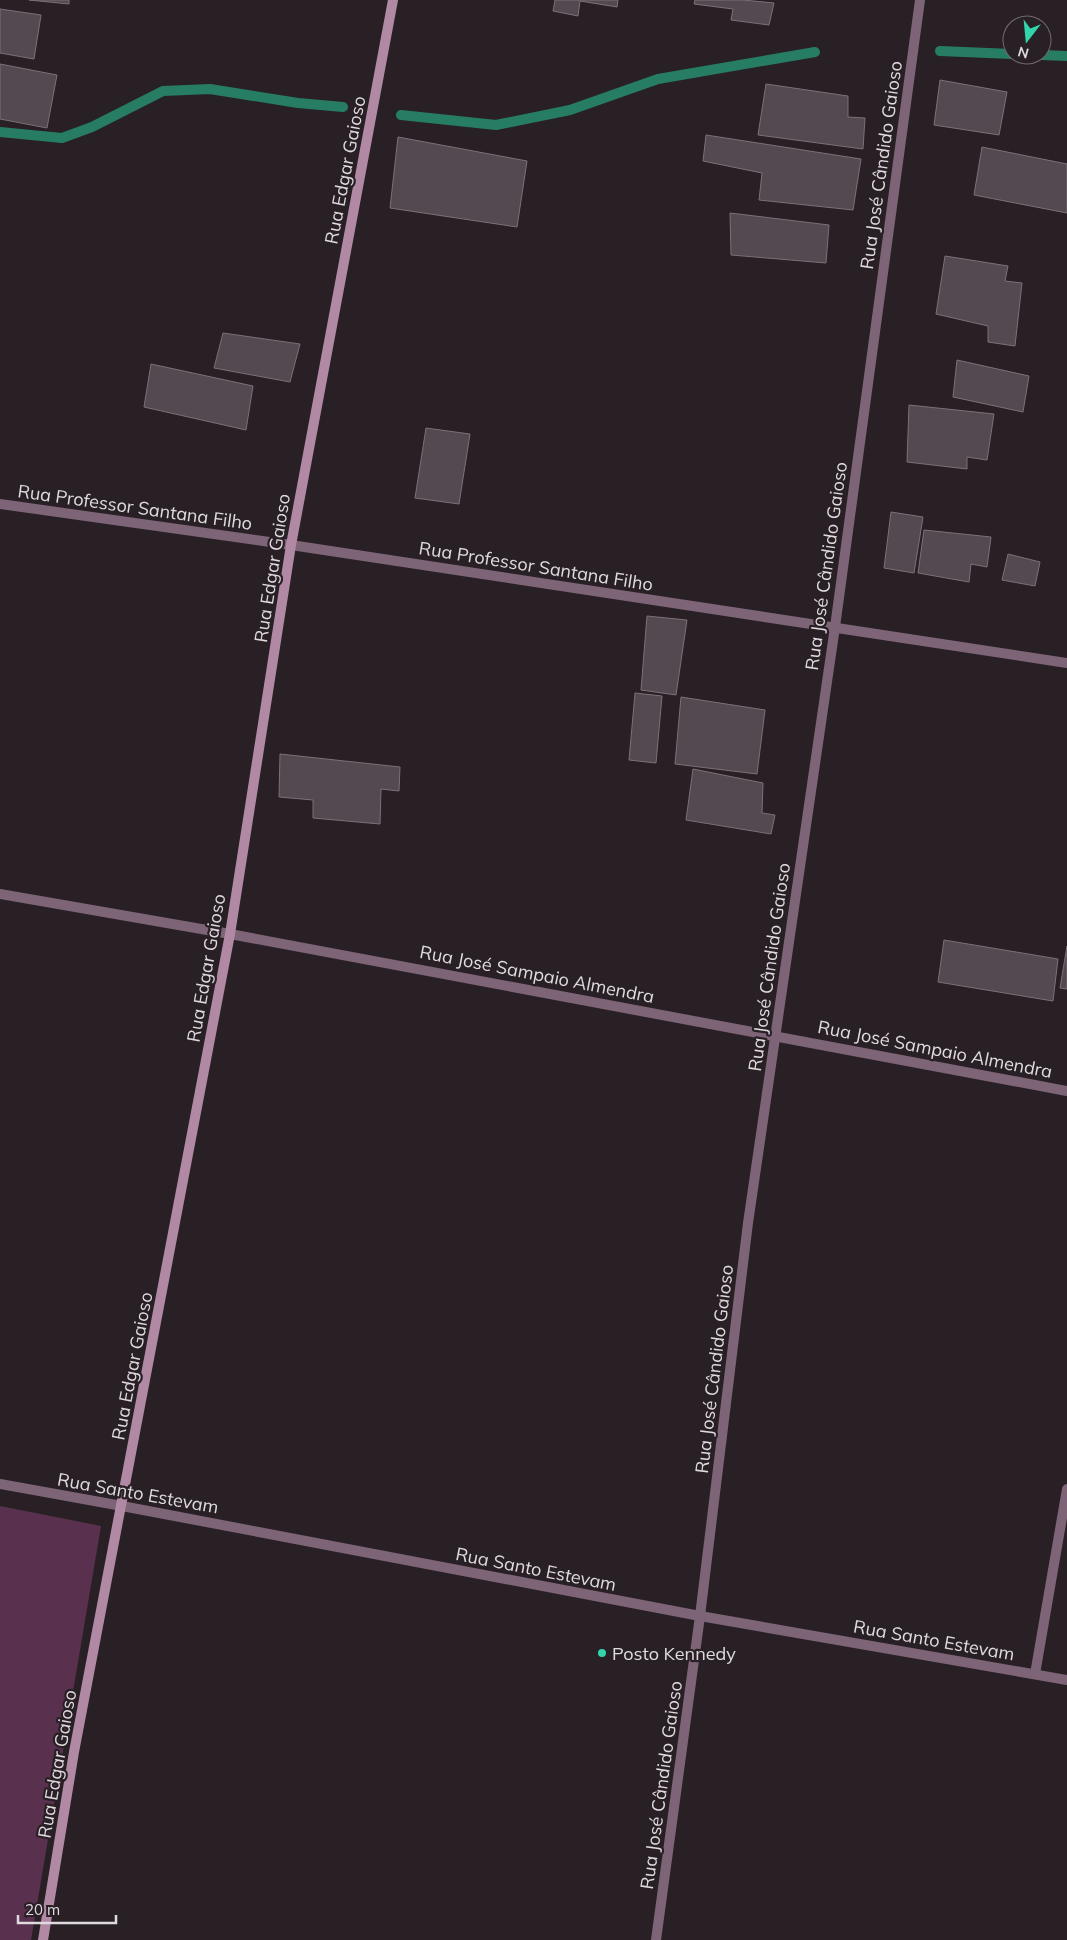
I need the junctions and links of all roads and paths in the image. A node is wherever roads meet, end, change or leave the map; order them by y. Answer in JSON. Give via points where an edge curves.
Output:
{"nodes":[{"id":1,"x":393,"y":0,"type":"edge"},
{"id":2,"x":920,"y":0,"type":"edge"},
{"id":3,"x":0,"y":504,"type":"edge"},
{"id":4,"x":291,"y":545,"type":"junction"},
{"id":5,"x":835,"y":628,"type":"junction"},
{"id":6,"x":1067,"y":663,"type":"edge"},
{"id":7,"x":0,"y":894,"type":"edge"},
{"id":8,"x":230,"y":934,"type":"junction"},
{"id":9,"x":776,"y":1035,"type":"junction"},
{"id":10,"x":1067,"y":1091,"type":"edge"},
{"id":11,"x":0,"y":1484,"type":"edge"},
{"id":12,"x":1067,"y":1489,"type":"edge"},
{"id":13,"x":122,"y":1506,"type":"junction"},
{"id":14,"x":700,"y":1616,"type":"junction"},
{"id":15,"x":1035,"y":1674,"type":"junction"},
{"id":16,"x":1067,"y":1680,"type":"edge"},
{"id":17,"x":43,"y":1940,"type":"edge"},
{"id":18,"x":656,"y":1940,"type":"edge"}],
"edges":[{"from":1,"to":4,"type":"main road","name":"Rua Edgar Gaioso"},
{"from":2,"to":5,"type":"street","name":"Rua José Cândido Gaioso"},
{"from":3,"to":4,"type":"street","name":"Rua Professor Santana Filho"},
{"from":4,"to":5,"type":"street","name":"Rua Professor Santana Filho"},
{"from":4,"to":8,"type":"main road","name":"Rua Edgar Gaioso"},
{"from":5,"to":6,"type":"street","name":"Rua Professor Santana Filho"},
{"from":5,"to":9,"type":"street","name":"Rua José Cândido Gaioso"},
{"from":7,"to":8,"type":"street","name":"Rua José Sampaio Almendra"},
{"from":8,"to":9,"type":"street","name":"Rua José Sampaio Almendra"},
{"from":8,"to":13,"type":"main road","name":"Rua Edgar Gaioso"},
{"from":9,"to":10,"type":"street","name":"Rua José Sampaio Almendra"},
{"from":9,"to":14,"type":"street","name":"Rua José Cândido Gaioso","via":[[748,1223]]},
{"from":11,"to":13,"type":"street","name":"Rua Santo Estevam"},
{"from":12,"to":15,"type":"street"},
{"from":13,"to":14,"type":"street","name":"Rua Santo Estevam"},
{"from":13,"to":17,"type":"main road","name":"Rua Edgar Gaioso","via":[[74,1752]]},
{"from":14,"to":15,"type":"street","name":"Rua Santo Estevam"},
{"from":14,"to":18,"type":"street","name":"Rua José Cândido Gaioso"},
{"from":15,"to":16,"type":"street","name":"Rua Santo Estevam"}]}
